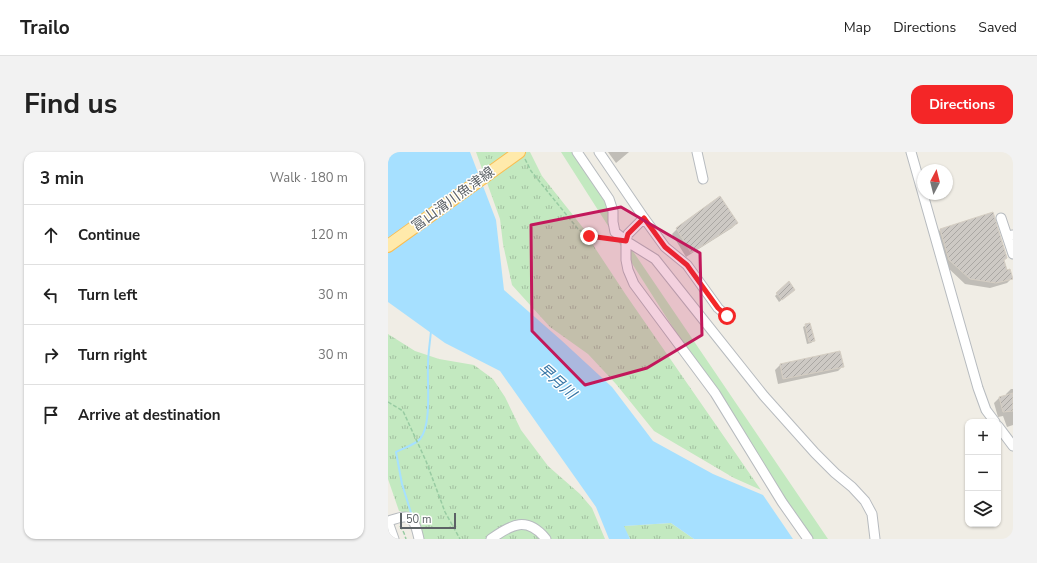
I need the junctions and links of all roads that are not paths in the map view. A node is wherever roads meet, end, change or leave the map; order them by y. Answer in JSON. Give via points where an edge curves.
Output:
{"nodes":[{"id":1,"x":577,"y":152,"type":"edge"},
{"id":2,"x":599,"y":152,"type":"edge"},
{"id":3,"x":696,"y":152,"type":"edge"},
{"id":4,"x":911,"y":152,"type":"edge"},
{"id":5,"x":522,"y":155,"type":"edge"},
{"id":6,"x":703,"y":178,"type":"dead end"},
{"id":7,"x":644,"y":218,"type":"junction"},
{"id":8,"x":1001,"y":218,"type":"dead end"},
{"id":9,"x":1010,"y":236,"type":"edge"},
{"id":10,"x":626,"y":241,"type":"junction"},
{"id":11,"x":388,"y":246,"type":"edge"},
{"id":12,"x":1013,"y":254,"type":"edge"},
{"id":13,"x":727,"y":316,"type":"dead end"},
{"id":14,"x":993,"y":419,"type":"edge"},
{"id":15,"x":1009,"y":433,"type":"edge"},
{"id":16,"x":1013,"y":446,"type":"edge"},
{"id":17,"x":388,"y":522,"type":"edge"},
{"id":18,"x":394,"y":539,"type":"edge"},
{"id":19,"x":419,"y":539,"type":"edge"},
{"id":20,"x":491,"y":539,"type":"edge"},
{"id":21,"x":546,"y":539,"type":"edge"},
{"id":22,"x":808,"y":539,"type":"edge"},
{"id":23,"x":875,"y":539,"type":"edge"}],
"edges":[{"from":1,"to":10,"type":"street","via":[[609,199],[615,232]]},
{"from":2,"to":7,"type":"street"},
{"from":3,"to":6,"type":"street"},
{"from":4,"to":14,"type":"street","via":[[978,388],[986,410]]},
{"from":5,"to":11,"type":"main road","name":"富山滑川魚津線"},
{"from":7,"to":10,"type":"street","via":[[628,234]]},
{"from":7,"to":13,"type":"street","via":[[665,247],[687,265],[718,308]]},
{"from":8,"to":9,"type":"street"},
{"from":9,"to":12,"type":"street"},
{"from":10,"to":22,"type":"street","via":[[626,260],[634,284],[715,393],[782,502]]},
{"from":10,"to":23,"type":"street","via":[[654,259],[764,396],[815,454],[865,501],[872,514]]},
{"from":15,"to":16,"type":"street"},
{"from":17,"to":18,"type":"street"},
{"from":17,"to":19,"type":"street","via":[[405,516],[412,518]]},
{"from":20,"to":21,"type":"street","via":[[504,530],[526,524],[539,530]]}]}
